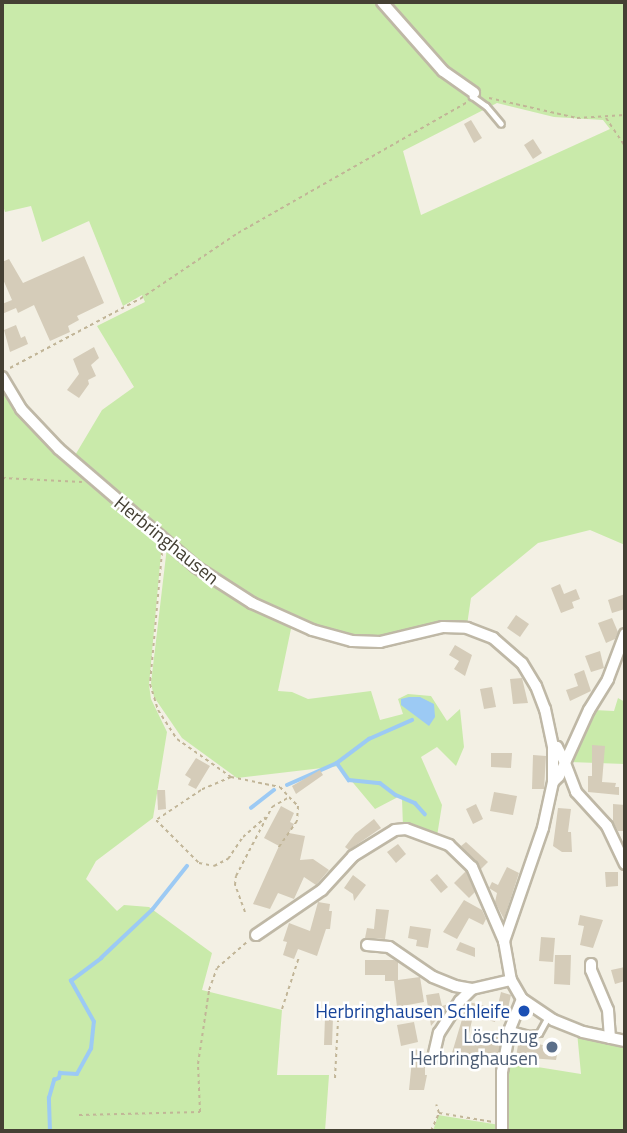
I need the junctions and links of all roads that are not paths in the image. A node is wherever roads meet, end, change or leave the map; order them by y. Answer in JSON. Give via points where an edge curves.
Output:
{"nodes":[{"id":1,"x":382,"y":2,"type":"edge"},
{"id":2,"x":473,"y":94,"type":"joint"},
{"id":3,"x":501,"y":124,"type":"dead end"},
{"id":4,"x":2,"y":374,"type":"edge"},
{"id":5,"x":625,"y":634,"type":"edge"},
{"id":6,"x":552,"y":746,"type":"junction"},
{"id":7,"x":565,"y":763,"type":"junction"},
{"id":8,"x":553,"y":782,"type":"junction"},
{"id":9,"x":625,"y":864,"type":"edge"},
{"id":10,"x":256,"y":934,"type":"road end"},
{"id":11,"x":504,"y":941,"type":"junction"},
{"id":12,"x":367,"y":945,"type":"dead end"},
{"id":13,"x":591,"y":964,"type":"dead end"},
{"id":14,"x":511,"y":979,"type":"junction"},
{"id":15,"x":472,"y":989,"type":"junction"},
{"id":16,"x":522,"y":999,"type":"junction"},
{"id":17,"x":548,"y":1017,"type":"junction"},
{"id":18,"x":510,"y":1029,"type":"junction"},
{"id":19,"x":610,"y":1038,"type":"junction"},
{"id":20,"x":625,"y":1041,"type":"edge"},
{"id":21,"x":433,"y":1058,"type":"dead end"},
{"id":22,"x":501,"y":1127,"type":"edge"}],
"edges":[{"from":1,"to":2,"type":"street","via":[[443,71]]},
{"from":2,"to":3,"type":"lane"},
{"from":4,"to":6,"type":"street","name":"Herbringhausen","via":[[37,428],[196,567],[235,593],[336,638],[380,642],[443,626],[467,628],[493,639],[522,663],[536,686]]},
{"from":5,"to":7,"type":"street","name":"Herbringhausen"},
{"from":6,"to":7,"type":"street","name":"Herbringhausen"},
{"from":6,"to":8,"type":"street","name":"Herbringhausen"},
{"from":7,"to":8,"type":"street","name":"Herbringhausen"},
{"from":7,"to":9,"type":"street","name":"Herbringhausen","via":[[576,792],[607,826]]},
{"from":8,"to":11,"type":"street","name":"Herbringhausen","via":[[543,828]]},
{"from":10,"to":11,"type":"street","via":[[322,890],[352,856],[395,830],[406,830],[449,845],[472,867]]},
{"from":11,"to":14,"type":"street","name":"Herbringhausen"},
{"from":12,"to":15,"type":"street","via":[[389,947],[433,977]]},
{"from":13,"to":19,"type":"street","via":[[608,1010]]},
{"from":14,"to":15,"type":"street"},
{"from":14,"to":16,"type":"street","name":"Herbringhausen"},
{"from":15,"to":21,"type":"street","via":[[439,1033]]},
{"from":16,"to":17,"type":"street"},
{"from":16,"to":18,"type":"street"},
{"from":17,"to":18,"type":"lane","via":[[539,1033]]},
{"from":17,"to":19,"type":"street"},
{"from":18,"to":22,"type":"street","via":[[502,1072]]},
{"from":19,"to":20,"type":"street"}]}
